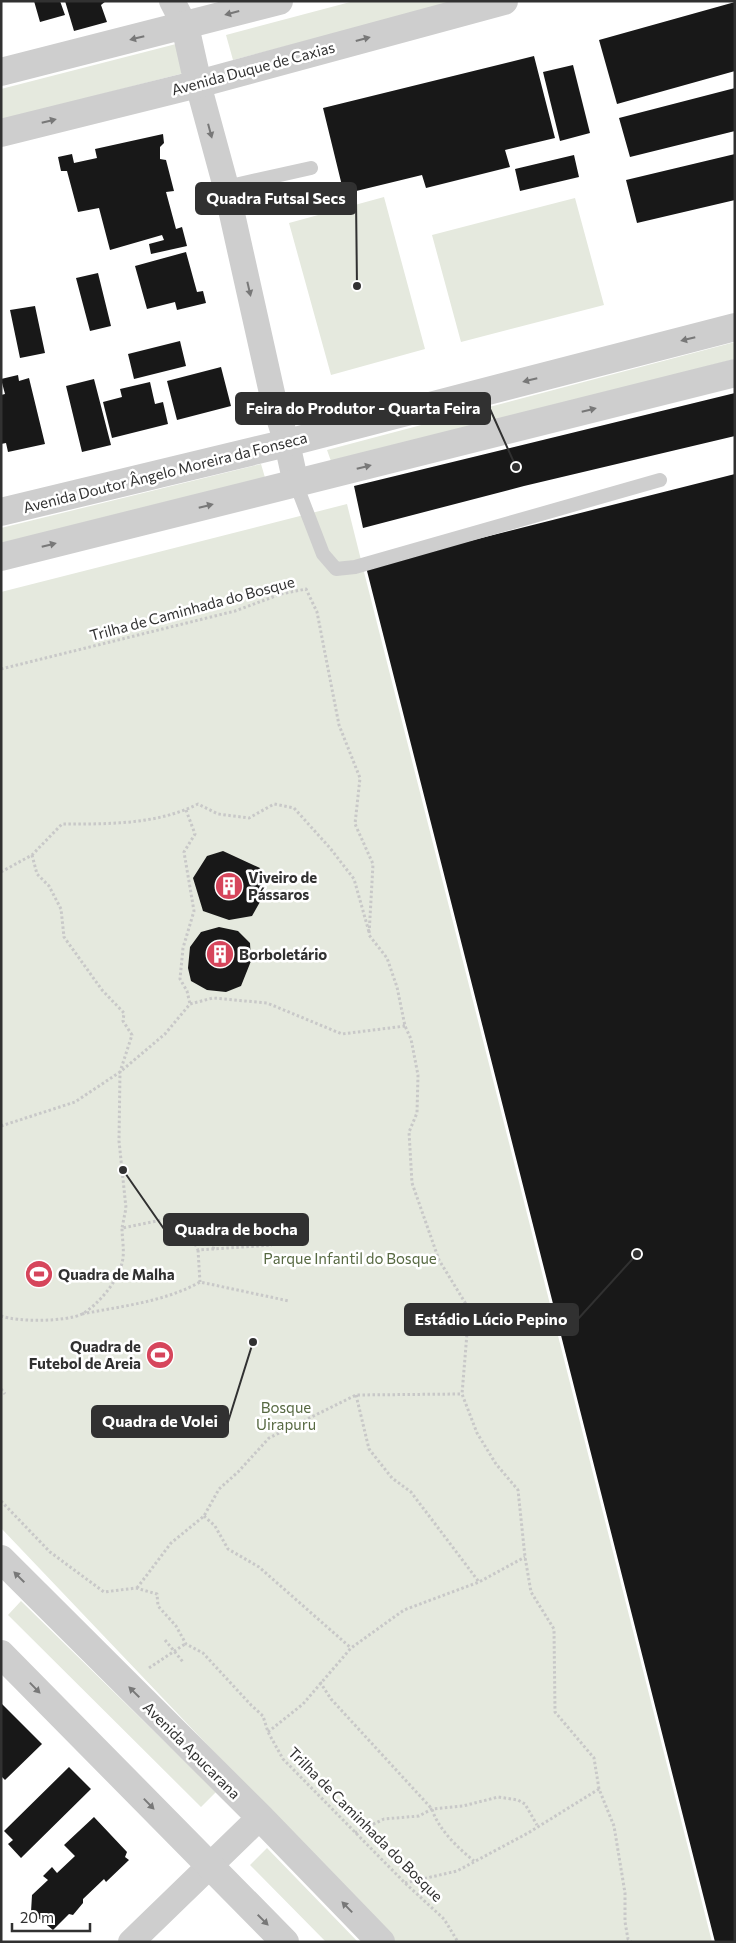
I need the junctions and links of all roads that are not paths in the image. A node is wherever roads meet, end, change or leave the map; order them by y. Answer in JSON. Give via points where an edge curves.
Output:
{"nodes":[{"id":1,"x":172,"y":1,"type":"edge"},
{"id":2,"x":279,"y":1,"type":"edge"},
{"id":3,"x":504,"y":1,"type":"edge"},
{"id":4,"x":185,"y":26,"type":"junction"},
{"id":5,"x":1,"y":72,"type":"edge"},
{"id":6,"x":198,"y":84,"type":"junction"},
{"id":7,"x":1,"y":133,"type":"edge"},
{"id":8,"x":311,"y":168,"type":"dead end"},
{"id":9,"x":226,"y":187,"type":"junction"},
{"id":10,"x":735,"y":327,"type":"edge"},
{"id":11,"x":735,"y":373,"type":"edge"},
{"id":12,"x":287,"y":443,"type":"junction"},
{"id":13,"x":660,"y":480,"type":"dead end"},
{"id":14,"x":296,"y":484,"type":"junction"},
{"id":15,"x":1,"y":512,"type":"edge"},
{"id":16,"x":1,"y":557,"type":"edge"},
{"id":17,"x":1,"y":1559,"type":"edge"},
{"id":18,"x":1,"y":1654,"type":"edge"},
{"id":19,"x":260,"y":1817,"type":"junction"},
{"id":20,"x":209,"y":1865,"type":"junction"},
{"id":21,"x":131,"y":1942,"type":"edge"},
{"id":22,"x":285,"y":1942,"type":"edge"},
{"id":23,"x":381,"y":1942,"type":"edge"}],
"edges":[{"from":1,"to":4,"type":"street"},
{"from":2,"to":4,"type":"street","one_way":true},
{"from":6,"to":3,"type":"street","name":"Avenida Duque de Caxias","one_way":true},
{"from":4,"to":5,"type":"street","one_way":true},
{"from":4,"to":6,"type":"street"},
{"from":7,"to":6,"type":"street","name":"Avenida Duque de Caxias","one_way":true},
{"from":6,"to":9,"type":"street","one_way":true},
{"from":8,"to":9,"type":"lane"},
{"from":9,"to":12,"type":"street","one_way":true,"via":[[274,402]]},
{"from":10,"to":12,"type":"street","name":"Avenida Doutor Ângelo Moreira da Fonseca","one_way":true},
{"from":14,"to":11,"type":"street","one_way":true},
{"from":12,"to":14,"type":"street"},
{"from":12,"to":15,"type":"street","name":"Avenida Doutor Ângelo Moreira da Fonseca"},
{"from":13,"to":14,"type":"lane","via":[[355,567],[336,568],[323,554]]},
{"from":16,"to":14,"type":"street","one_way":true},
{"from":19,"to":17,"type":"street","name":"Avenida Apucarana","one_way":true},
{"from":18,"to":20,"type":"street","one_way":true},
{"from":19,"to":20,"type":"street"},
{"from":23,"to":19,"type":"street","name":"Avenida Apucarana","one_way":true},
{"from":20,"to":21,"type":"street"},
{"from":20,"to":22,"type":"street","one_way":true}]}
